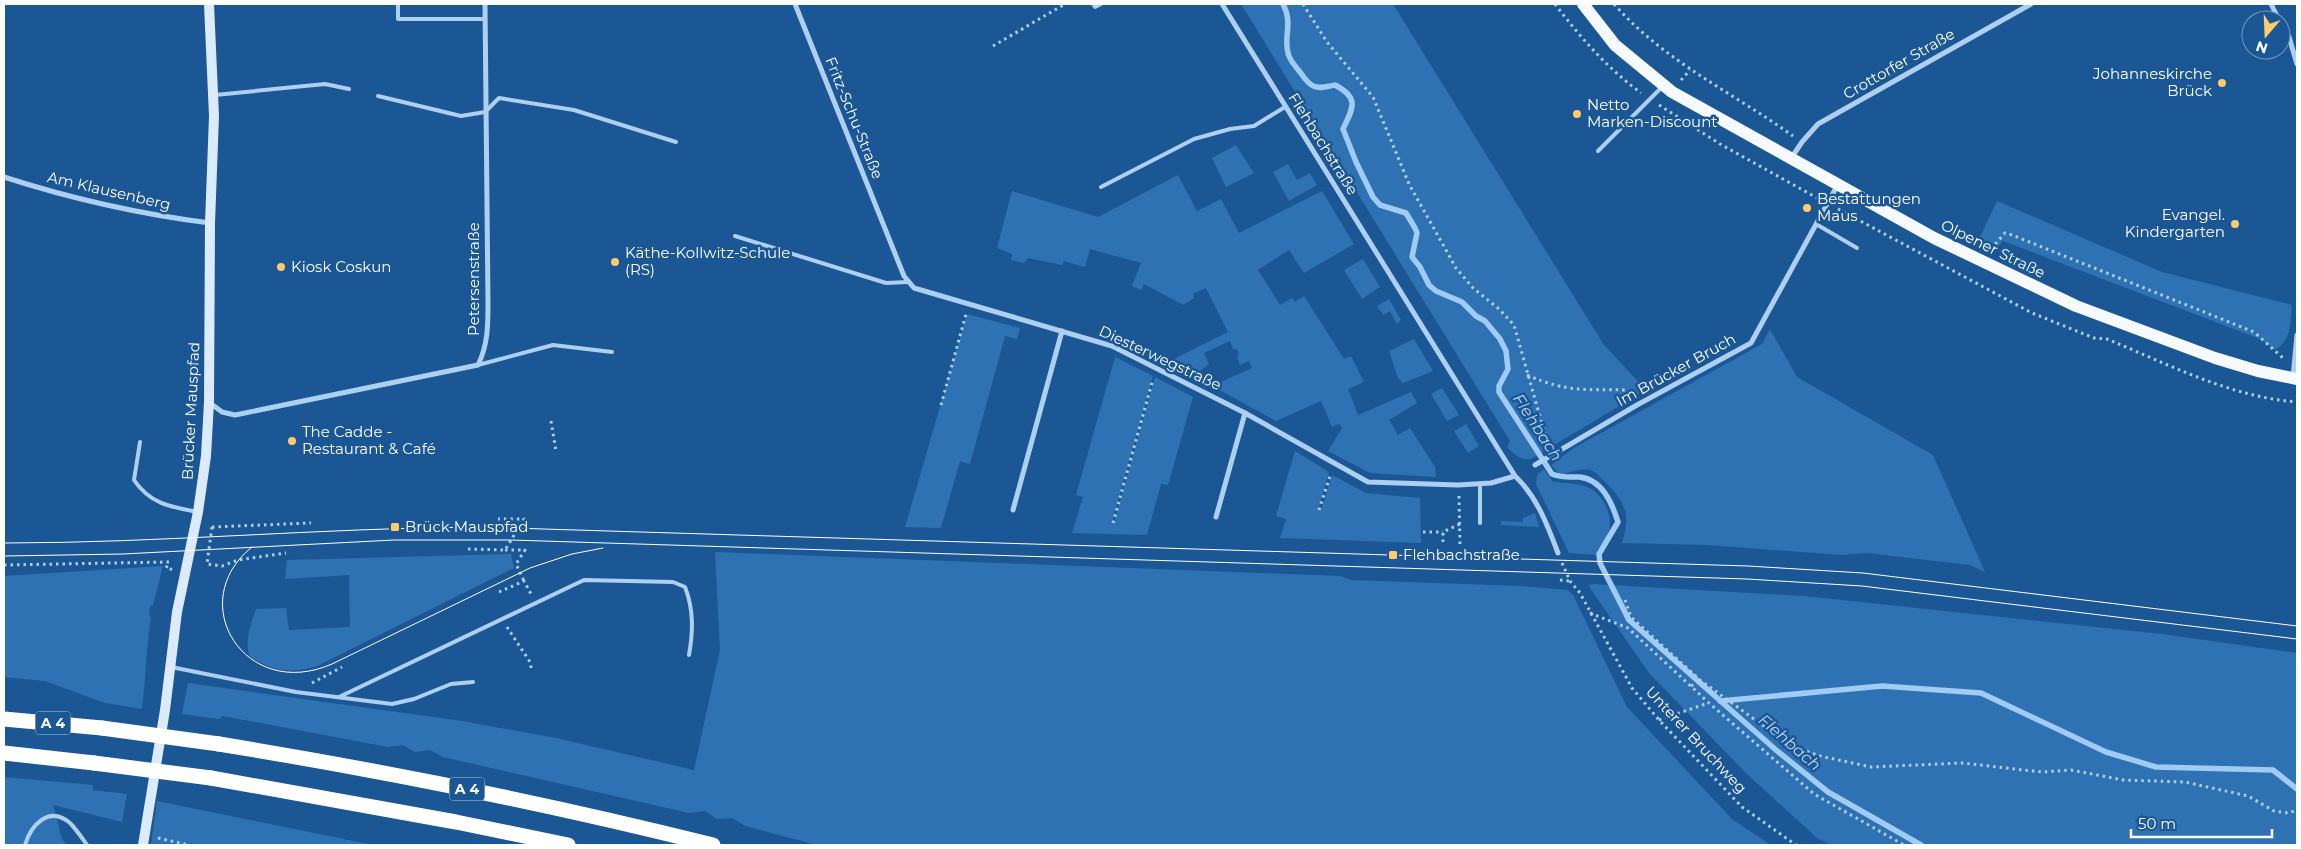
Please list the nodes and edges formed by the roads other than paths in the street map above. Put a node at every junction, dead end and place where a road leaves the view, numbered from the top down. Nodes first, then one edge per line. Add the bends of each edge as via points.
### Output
1 (209, 4) edge
2 (398, 4) edge
3 (485, 4) edge
4 (795, 4) edge
5 (1093, 4) edge
6 (1101, 4) edge
7 (1222, 4) edge
8 (1584, 4) edge
9 (2031, 4) edge
10 (485, 19) junction
11 (2291, 44) edge
12 (2297, 64) edge
13 (1664, 86) junction
14 (349, 89) dead end
15 (214, 95) junction
16 (378, 96) dead end
17 (1285, 107) junction
18 (485, 112) junction
19 (676, 142) dead end
20 (1598, 151) dead end
21 (1791, 160) junction
22 (4, 177) edge
23 (1837, 185) junction
24 (1101, 187) dead end
25 (210, 223) junction
26 (1816, 224) junction
27 (735, 236) dead end
28 (1857, 248) dead end
29 (908, 282) junction
30 (1062, 331) junction
31 (2297, 335) edge
32 (612, 352) dead end
33 (478, 365) junction
34 (2295, 379) edge
35 (209, 402) junction
36 (1245, 413) junction
37 (140, 442) dead end
38 (1536, 465) dead end
39 (1515, 476) junction
40 (1480, 484) junction
41 (1013, 510) dead end
42 (198, 512) junction
43 (1216, 517) dead end
44 (1480, 522) dead end
45 (1558, 553) road end
46 (689, 655) dead end
47 (171, 667) junction
48 (473, 682) dead end
49 (339, 697) junction
50 (4, 719) edge
51 (4, 753) edge
52 (143, 840) edge
53 (25, 845) edge
54 (87, 845) edge
55 (568, 845) edge
56 (712, 845) edge

1 - 15 main road, Brücker Mauspfad
2 - 10 lane via 398,19
3 - 10 street, Petersenstraße
4 - 29 street, Fritz-Schu-Straße
5 - 6 lane via 1095,7
7 - 17 street, Flehbachstraße
8 - 13 main road, Olpener Straße via 1615,45
9 - 21 street, Crottorfer Straße via 1818,124
10 - 18 street, Petersenstraße
11 - 12 street
13 - 20 lane
13 - 21 main road, Olpener Straße
14 - 15 lane via 325,84
15 - 25 main road, Brücker Mauspfad
16 - 18 lane via 462,116
17 - 24 lane via 1254,126 1194,139
17 - 39 street, Flehbachstraße
18 - 19 lane via 499,98 574,110
18 - 33 street, Petersenstraße via 488,327
21 - 23 main road, Olpener Straße
22 - 25 street, Am Klausenberg via 124,210
23 - 26 street, Im Brücker Bruch
23 - 34 main road, Olpener Straße via 1934,238 2076,306 2214,358
25 - 35 main road, Brücker Mauspfad
26 - 28 lane
26 - 38 street, Im Brücker Bruch via 1751,343
27 - 29 lane via 886,283
29 - 30 street, Diesterwegstraße via 923,292
30 - 36 street, Diesterwegstraße via 1112,346
30 - 41 street
31 - 34 street
32 - 33 lane via 553,345
33 - 35 street via 235,415 222,412
35 - 42 main road, Brücker Mauspfad
36 - 40 street, Diesterwegstraße via 1362,480 1375,483
36 - 43 street
37 - 42 lane via 134,480 140,489 164,506
39 - 40 street, Diesterwegstraße
39 - 45 street, Flehbachstraße via 1530,490
40 - 44 lane
42 - 47 main road, Brücker Mauspfad via 177,612
46 - 49 lane via 693,632 685,587 673,582 584,580
47 - 49 lane via 296,692
47 - 52 main road, Brücker Mauspfad
48 - 49 lane via 451,684 392,704
50 - 56 highway, A 4, bridge via 219,744 465,788
51 - 55 highway, A 4, bridge via 211,778
53 - 54 lane via 37,821 47,816 58,816 70,823

